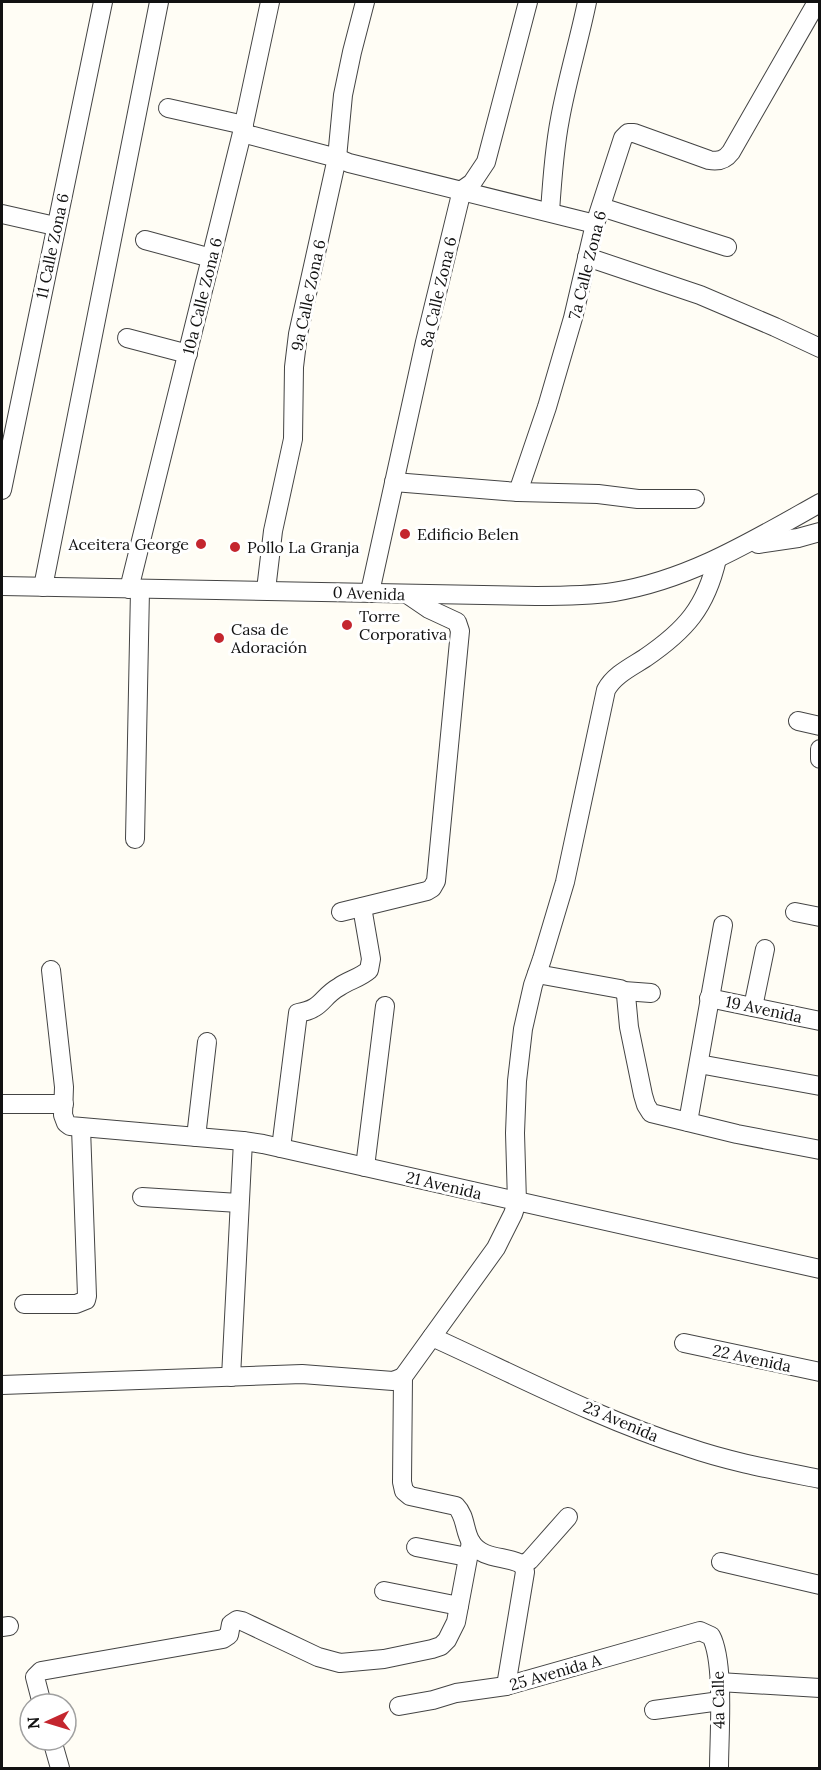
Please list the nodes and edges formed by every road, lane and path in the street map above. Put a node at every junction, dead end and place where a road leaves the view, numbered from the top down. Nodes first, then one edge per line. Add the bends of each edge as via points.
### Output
1 (103, 2) edge
2 (159, 2) edge
3 (270, 2) edge
4 (365, 2) edge
5 (528, 2) edge
6 (587, 2) edge
7 (817, 2) edge
8 (168, 108) dead end
9 (243, 129) junction
10 (337, 158) junction
11 (462, 190) junction
12 (550, 212) junction
13 (2, 213) edge
14 (598, 215) junction
15 (55, 226) junction
16 (145, 240) dead end
17 (727, 247) dead end
18 (587, 257) junction
19 (211, 258) junction
20 (127, 338) dead end
21 (819, 348) edge
22 (188, 354) junction
23 (394, 482) junction
24 (2, 490) edge
25 (518, 492) junction
26 (695, 499) dead end
27 (819, 503) edge
28 (819, 532) edge
29 (724, 556) junction
30 (2, 586) edge
31 (43, 587) junction
32 (135, 590) junction
33 (266, 590) junction
34 (370, 592) junction
35 (407, 594) junction
36 (798, 721) dead end
37 (819, 726) edge
38 (819, 749) edge
39 (819, 759) edge
40 (135, 839) dead end
41 (362, 907) junction
42 (341, 912) dead end
43 (795, 912) dead end
44 (819, 917) edge
45 (723, 925) dead end
46 (765, 949) dead end
47 (51, 970) dead end
48 (537, 974) junction
49 (624, 991) junction
50 (651, 993) dead end
51 (709, 998) junction
52 (385, 1006) dead end
53 (753, 1007) junction
54 (819, 1021) edge
55 (207, 1042) dead end
56 (699, 1064) junction
57 (819, 1086) edge
58 (2, 1104) edge
59 (64, 1104) junction
60 (688, 1122) junction
61 (74, 1126) junction
62 (196, 1137) junction
63 (243, 1141) junction
64 (281, 1148) junction
65 (819, 1150) edge
66 (365, 1167) junction
67 (142, 1197) dead end
68 (517, 1202) junction
69 (239, 1203) junction
70 (819, 1269) edge
71 (24, 1304) dead end
72 (432, 1337) junction
73 (684, 1343) dead end
74 (819, 1372) edge
75 (231, 1377) junction
76 (403, 1377) junction
77 (2, 1384) edge
78 (819, 1479) edge
79 (568, 1517) dead end
80 (416, 1547) dead end
81 (469, 1549) junction
82 (721, 1562) dead end
83 (523, 1565) junction
84 (819, 1586) edge
85 (384, 1591) dead end
86 (459, 1606) junction
87 (709, 1634) joint
88 (719, 1682) junction
89 (506, 1686) junction
90 (819, 1689) edge
91 (39, 1692) edge
92 (720, 1701) junction
93 (399, 1706) dead end
94 (654, 1710) dead end
95 (55, 1752) edge
96 (60, 1768) edge
97 (718, 1768) edge

1 - 15 street, 11 Calle Zona 6
2 - 31 street
3 - 9 street, 10a Calle Zona 6
4 - 10 street, 9a Calle Zona 6 via 343,95
5 - 11 street, 8a Calle Zona 6 via 486,162 472,183
6 - 12 street via 558,128
7 - 14 street, 7a Calle Zona 6 via 728,156 721,161 710,160 628,133
8 - 9 street
9 - 10 street
9 - 19 street, 10a Calle Zona 6
10 - 11 street
10 - 33 street, 9a Calle Zona 6 via 297,334 293,439 273,531
11 - 12 street
11 - 23 street, 8a Calle Zona 6
12 - 14 street
13 - 15 street
14 - 17 street
14 - 18 street, 7a Calle Zona 6
15 - 24 street, 11 Calle Zona 6
16 - 19 street
18 - 21 street via 700,295
18 - 25 street, 7a Calle Zona 6 via 548,407
19 - 22 street, 10a Calle Zona 6
20 - 22 street
22 - 32 street, 10a Calle Zona 6
23 - 25 street
23 - 34 street, 8a Calle Zona 6
25 - 26 street
27 - 29 street, 0 Avenida
28 - 29 street, 0 Avenida via 754,545
29 - 35 street, 0 Avenida via 665,579 612,592 577,596
29 - 48 street via 697,612 660,648 620,674 606,690 565,882
30 - 31 street, 0 Avenida
31 - 32 street, 0 Avenida
32 - 33 street, 0 Avenida
32 - 40 street, 10a Calle Zona 6
33 - 34 street, 0 Avenida
34 - 35 street, 0 Avenida
35 - 41 street via 452,619 460,631 436,881 427,891
36 - 37 street
38 - 39 street
41 - 42 street
41 - 64 street via 371,958 369,970 333,990 317,1007 298,1013
43 - 44 street
45 - 51 street
46 - 53 street
47 - 59 street
48 - 49 street
48 - 68 street via 523,1029 517,1082
49 - 50 street
49 - 60 street via 630,1035 649,1110 656,1116
51 - 53 street, 19 Avenida
51 - 56 street
52 - 66 street
53 - 54 street, 19 Avenida
55 - 62 street
56 - 57 street
56 - 60 street
58 - 59 street
59 - 61 street via 63,1115
60 - 65 street
61 - 62 street, 21 Avenida
61 - 71 street via 86,1300 76,1304
62 - 63 street, 21 Avenida
63 - 64 street, 21 Avenida
63 - 69 street
64 - 66 street, 21 Avenida
66 - 68 street, 21 Avenida
67 - 69 street
68 - 70 street, 21 Avenida
68 - 72 street via 496,1248
69 - 75 street
72 - 76 street
72 - 78 street, 23 Avenida via 640,1431 713,1456
73 - 74 street, 22 Avenida
75 - 76 street via 302,1374 393,1381
75 - 77 street
76 - 81 street via 404,1491 410,1496 456,1506 461,1512
79 - 83 street
80 - 81 street
81 - 83 street
81 - 86 street
82 - 84 street
83 - 89 street
85 - 86 street
86 - 91 street via 453,1632 441,1646 409,1655 340,1662 318,1657 234,1620 229,1635 223,1639 41,1671 35,1677
87 - 88 street, 4a Calle via 716,1649
87 - 89 street, 25 Avenida A via 696,1631
88 - 90 street
88 - 92 street, 4a Calle
89 - 93 street, 25 Avenida A
92 - 94 street
92 - 97 street, 4a Calle
95 - 96 street

